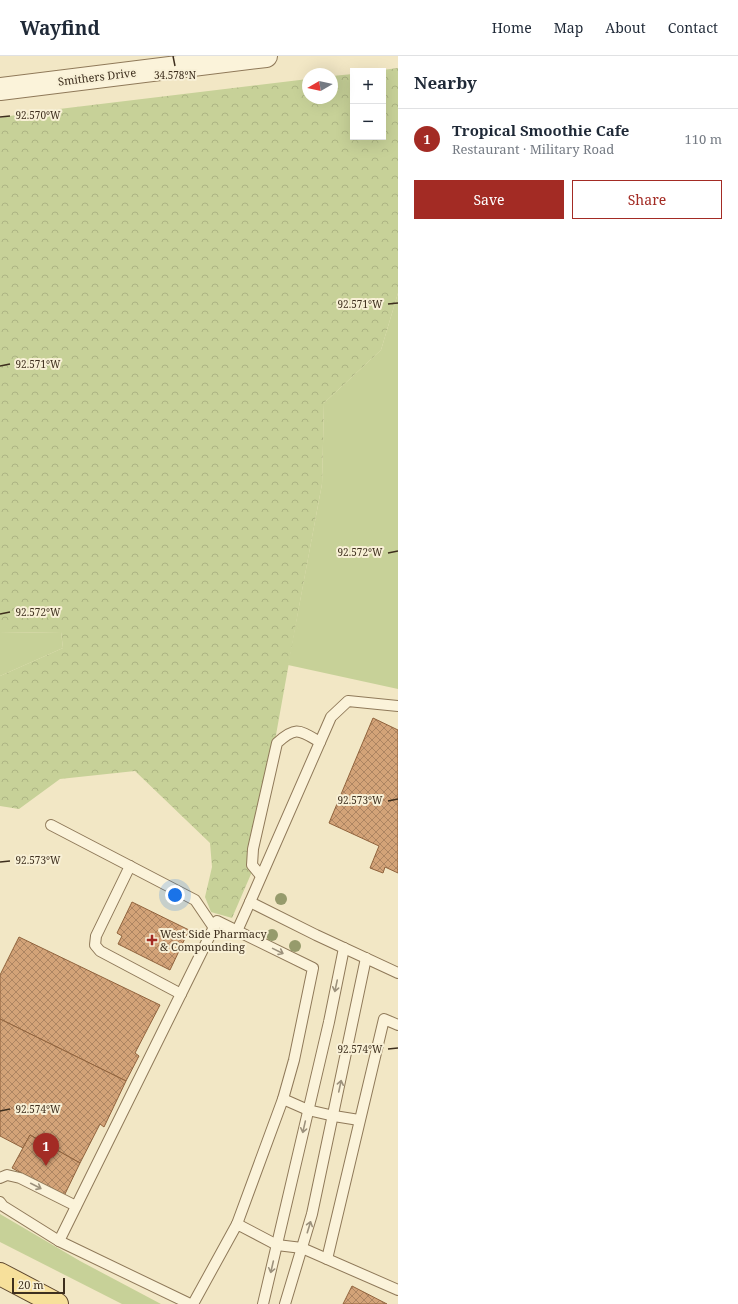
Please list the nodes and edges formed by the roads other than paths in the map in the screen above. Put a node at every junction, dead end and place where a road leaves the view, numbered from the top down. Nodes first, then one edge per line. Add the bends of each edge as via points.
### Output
1 (266, 56) edge
2 (0, 89) edge
3 (398, 706) edge
4 (320, 742) junction
5 (51, 825) dead end
6 (130, 866) junction
7 (262, 876) junction
8 (250, 902) junction
9 (216, 925) junction
10 (237, 931) junction
11 (344, 948) junction
12 (366, 958) junction
13 (398, 973) edge
14 (181, 994) junction
15 (398, 1025) edge
16 (283, 1099) junction
17 (308, 1110) junction
18 (334, 1116) junction
19 (359, 1120) junction
20 (0, 1178) edge
21 (0, 1202) edge
22 (76, 1206) junction
23 (237, 1224) junction
24 (59, 1241) junction
25 (277, 1245) junction
26 (302, 1248) junction
27 (327, 1259) junction
28 (0, 1274) edge
29 (398, 1290) edge
30 (57, 1304) edge
31 (192, 1304) edge
32 (263, 1304) edge
33 (285, 1304) edge

1 - 2 street, Smithers Drive
3 - 4 lane via 348,700 331,717
4 - 7 lane
4 - 7 lane via 303,732 289,733 278,743 253,849 252,865
5 - 6 lane
6 - 9 lane via 195,900
6 - 14 lane via 96,936 95,945 100,951
7 - 8 lane
8 - 10 lane
8 - 11 lane
9 - 10 lane
9 - 14 lane
10 -> 16 lane via 313,968 294,1060
11 - 12 lane
11 -> 17 lane
12 - 13 lane
18 -> 12 lane
14 - 22 lane
15 - 19 lane via 384,1019
16 - 17 lane
16 - 23 lane
17 - 18 lane
17 -> 25 lane
18 - 19 lane
26 -> 18 lane
19 - 27 lane
20 -> 22 lane via 7,1175 20,1178
21 - 24 lane
22 - 24 lane
23 - 25 lane
23 - 31 lane
24 - 31 lane
25 - 26 lane
25 -> 32 lane
26 - 27 lane
26 - 33 lane
27 - 29 lane
28 - 30 main road

